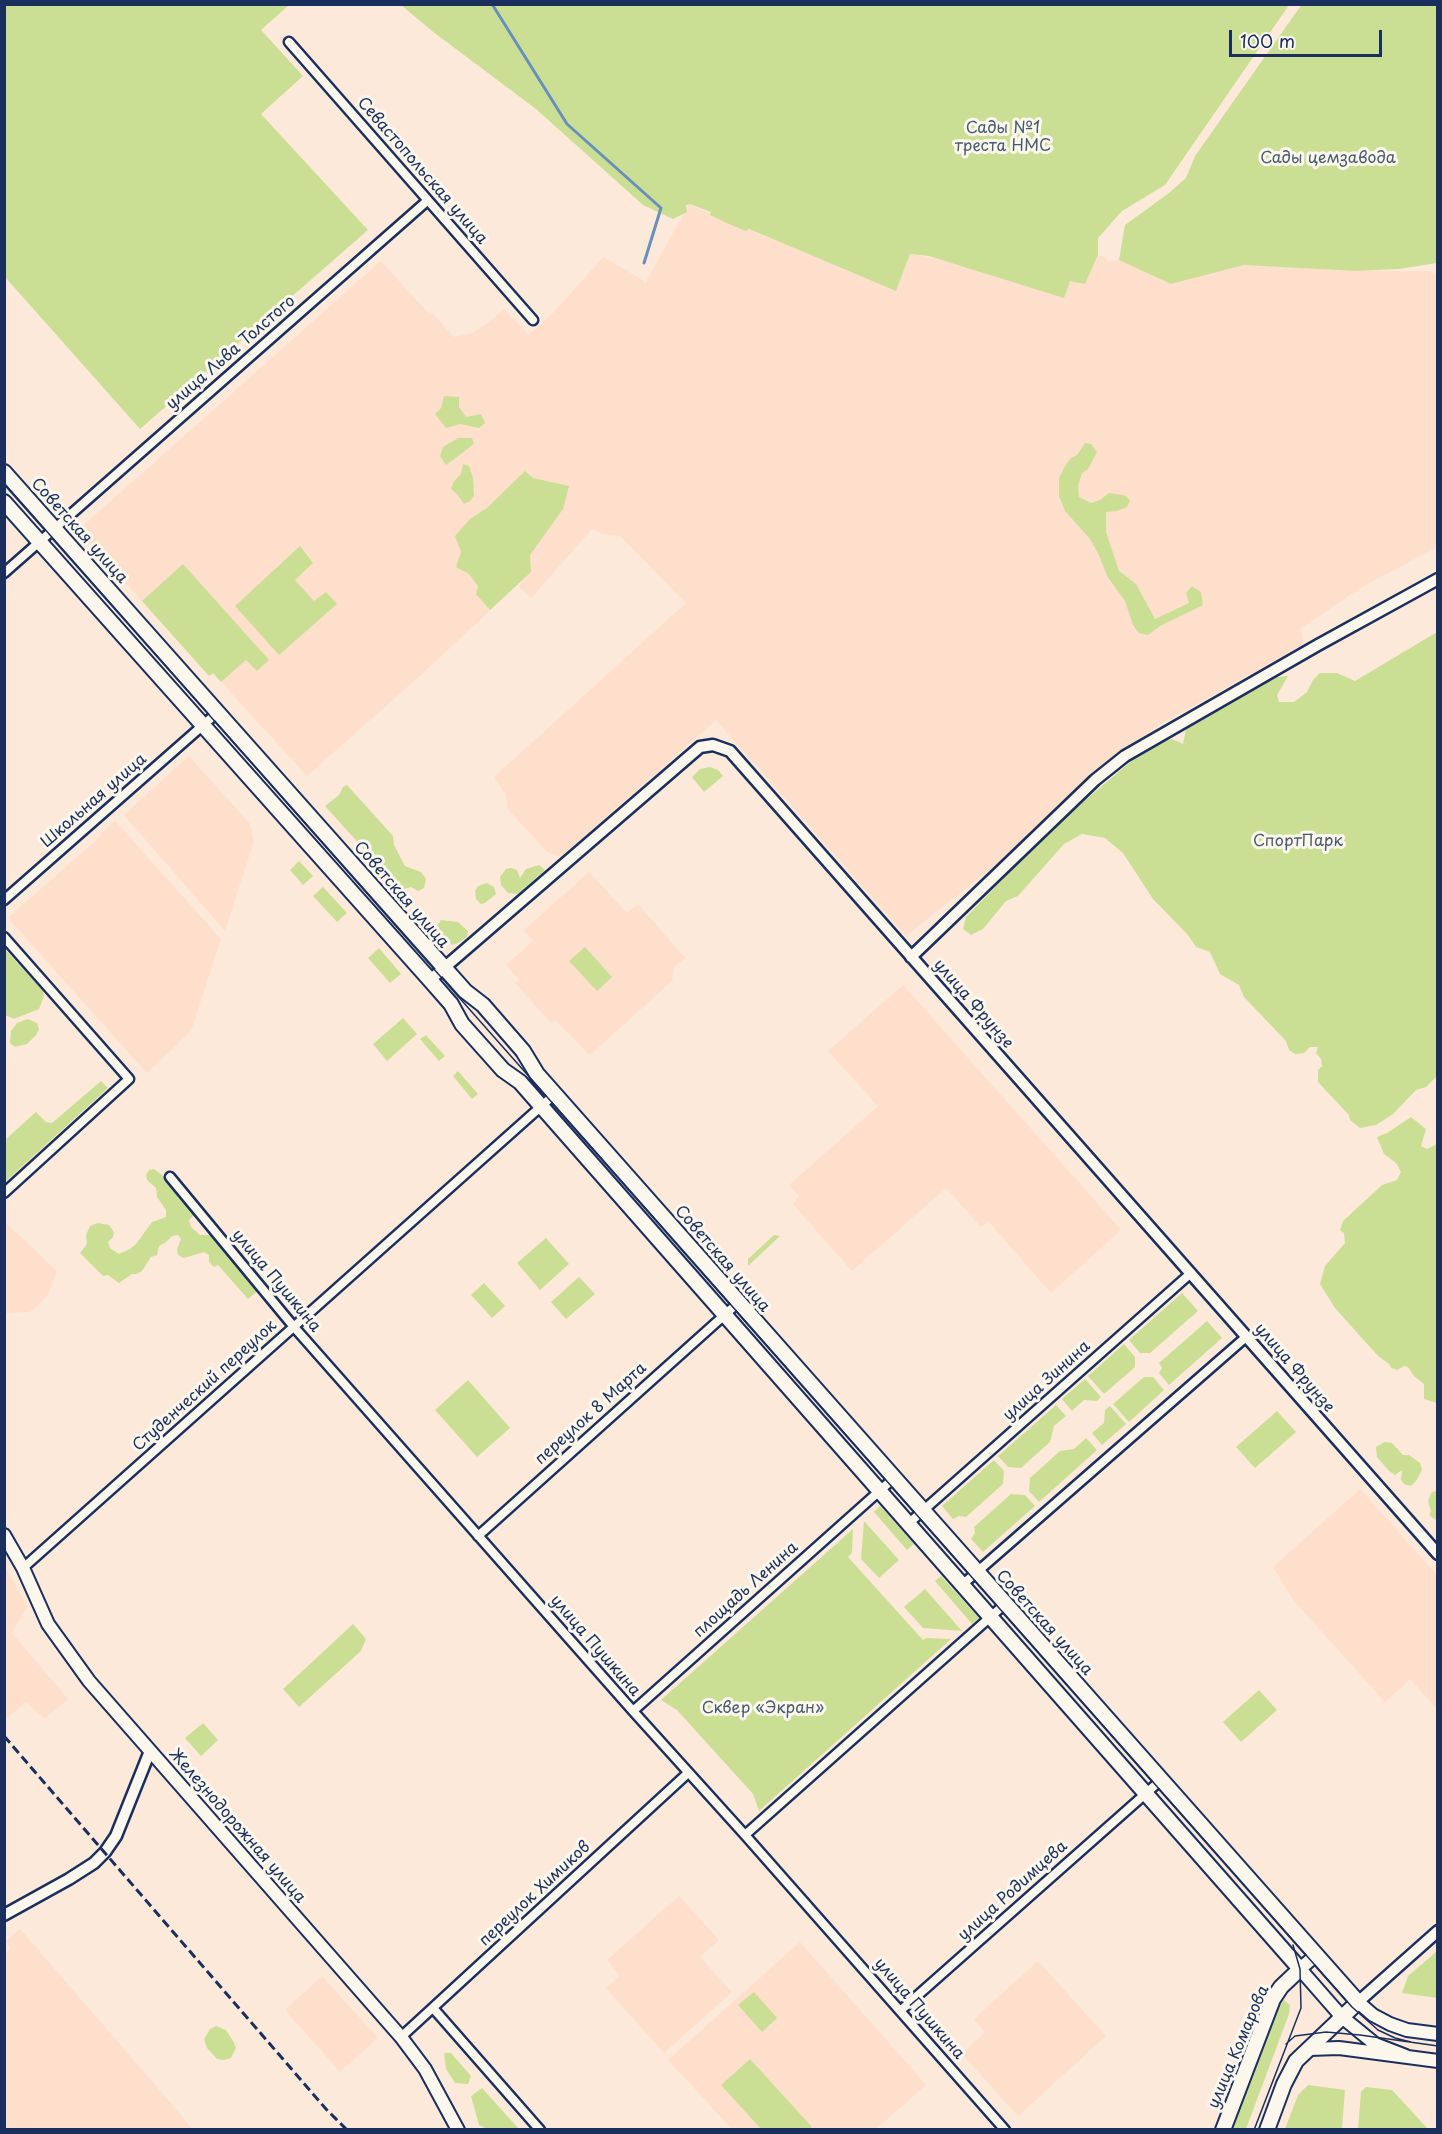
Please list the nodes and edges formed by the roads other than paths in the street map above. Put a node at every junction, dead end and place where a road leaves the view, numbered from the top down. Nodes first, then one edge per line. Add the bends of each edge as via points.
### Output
1 (289, 42) dead end
2 (427, 201) junction
3 (533, 320) dead end
4 (4, 472) edge
5 (4, 502) edge
6 (55, 528) junction
7 (40, 541) junction
8 (4, 573) edge
9 (1437, 579) edge
10 (218, 712) junction
11 (203, 725) junction
12 (4, 900) edge
13 (4, 937) edge
14 (911, 957) junction
15 (444, 968) junction
16 (430, 980) junction
17 (555, 1094) junction
18 (541, 1106) junction
19 (170, 1177) dead end
20 (4, 1192) edge
21 (1191, 1273) junction
22 (739, 1302) junction
23 (725, 1315) junction
24 (294, 1327) junction
25 (1246, 1337) junction
26 (894, 1478) junction
27 (880, 1491) junction
28 (923, 1510) junction
29 (908, 1524) junction
30 (4, 1535) edge
31 (478, 1536) junction
32 (1437, 1554) edge
33 (23, 1568) junction
34 (977, 1571) junction
35 (962, 1585) junction
36 (1005, 1604) junction
37 (990, 1617) junction
38 (633, 1712) junction
39 (150, 1751) junction
40 (688, 1773) junction
41 (1161, 1780) junction
42 (1146, 1794) junction
43 (745, 1835) junction
44 (4, 1916) edge
45 (1437, 1931) edge
46 (1316, 1955) junction
47 (1300, 1969) junction
48 (1358, 2002) junction
49 (433, 2008) junction
50 (900, 2011) junction
51 (1342, 2017) junction
52 (1437, 2034) edge
53 (401, 2037) junction
54 (1309, 2049) junction
55 (1406, 2056) junction
56 (1437, 2061) edge
57 (458, 2130) edge
58 (540, 2130) edge
59 (1005, 2130) edge
60 (1222, 2130) edge
61 (1267, 2130) edge

1 - 2 street, Севастопольская улица
2 - 3 street, Севастопольская улица
2 - 6 street, улица Льва Толстого
4 - 6 main road, Советская улица
5 - 7 main road, Советская улица
6 - 7 street, улица Льва Толстого
6 - 10 main road, Советская улица
7 - 8 street
7 - 11 main road, Советская улица
9 - 14 street via 1125,756 1095,780
10 - 11 street, Школьная улица
10 - 15 main road, Советская улица
11 - 12 street, Школьная улица
11 - 16 main road, Советская улица
13 - 20 street via 129,1079
14 - 15 street, улица Фрунзе via 730,751 713,745 700,747
14 - 21 street, улица Фрунзе
15 - 16 street, улица Фрунзе
15 - 17 main road, Советская улица via 524,1051
16 - 18 main road, Советская улица via 462,1024
17 - 18 street, Студенческий переулок
17 - 22 main road, Советская улица
18 - 23 main road, Советская улица
18 - 24 street, Студенческий переулок
19 - 24 street, улица Пушкина
21 - 25 street, улица Фрунзе
21 - 28 street, улица Зинина
22 - 23 street, переулок 8 Марта
22 - 26 main road, Советская улица
23 - 27 main road, Советская улица
23 - 31 street, переулок 8 Марта
24 - 31 street, улица Пушкина
24 - 33 street, Студенческий переулок
25 - 32 street, улица Фрунзе
25 - 34 street
26 - 27 street, площадь Ленина
26 - 28 main road, Советская улица
27 - 29 main road, Советская улица
27 - 38 street, площадь Ленина
28 - 29 street, улица Зинина
28 - 34 main road, Советская улица
29 - 35 main road, Советская улица
30 - 33 main road, Железнодорожная улица
31 - 38 street, улица Пушкина
33 - 39 main road, Железнодорожная улица via 48,1624 89,1681
34 - 35 street
34 - 36 main road, Советская улица
35 - 37 main road, Советская улица
36 - 37 street
36 - 41 main road, Советская улица
37 - 42 main road, Советская улица
37 - 43 street
38 - 40 street, улица Пушкина
39 - 44 street via 116,1836 105,1852 69,1880
39 - 53 main road, Железнодорожная улица
40 - 43 street, улица Пушкина
40 - 49 street, переулок Химиков
41 - 42 street, улица Родимцева
41 - 46 main road, Советская улица
42 - 47 main road, Советская улица
42 - 50 street, улица Родимцева
43 - 50 street, улица Пушкина
45 - 48 street
46 - 47 main road, улица Комарова
46 - 48 main road, Советская улица
47 - 51 main road, Советская улица
47 - 60 main road, улица Комарова via 1273,1999
48 - 51 main road
48 - 52 main road, Советская улица via 1390,2024
49 - 53 street, переулок Химиков
49 - 58 street
50 - 59 street, улица Пушкина
51 - 54 main road
51 - 55 main road, Советская улица via 1375,2044
53 - 57 main road, Железнодорожная улица via 425,2069
54 - 55 main road, Советская улица
54 - 61 main road via 1296,2061 1284,2084
55 - 56 main road, Советская улица

